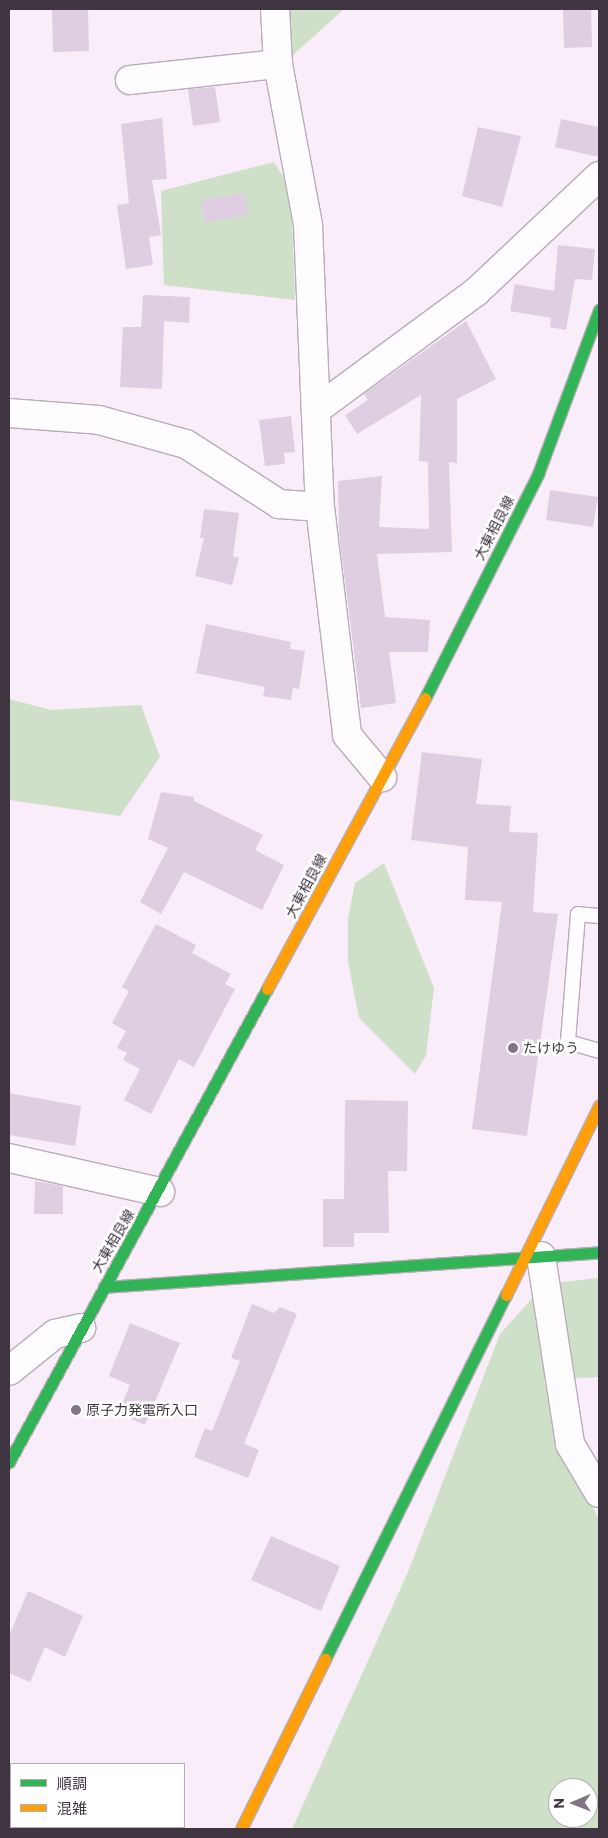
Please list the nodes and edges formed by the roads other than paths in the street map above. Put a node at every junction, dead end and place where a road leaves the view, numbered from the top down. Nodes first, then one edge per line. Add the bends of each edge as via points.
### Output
1 (275, 9) edge
2 (278, 64) junction
3 (130, 80) dead end
4 (599, 176) edge
5 (599, 310) edge
6 (316, 410) junction
7 (9, 413) edge
8 (320, 507) junction
9 (382, 777) junction
10 (599, 916) edge
11 (599, 1051) edge
12 (599, 1106) edge
13 (9, 1158) edge
14 (160, 1192) junction
15 (599, 1252) edge
16 (534, 1257) junction
17 (104, 1287) junction
18 (81, 1328) junction
19 (9, 1371) edge
20 (9, 1462) edge
21 (599, 1493) edge
22 (241, 1829) edge

1 - 2 street
2 - 3 street
2 - 6 street via 308,225
4 - 6 street via 476,292
5 - 9 main road, 大東相良線 via 538,474
6 - 8 street
7 - 8 street via 100,420 186,444 279,504
8 - 9 street via 347,735
9 - 14 main road, 大東相良線
10 - 11 lane via 578,914 568,1042
12 - 16 main road
13 - 14 street
14 - 17 main road, 大東相良線
15 - 16 main road
16 - 17 main road
16 - 21 street via 570,1444
16 - 22 main road
17 - 18 main road, 大東相良線
18 - 19 street via 55,1334
18 - 20 main road, 大東相良線

